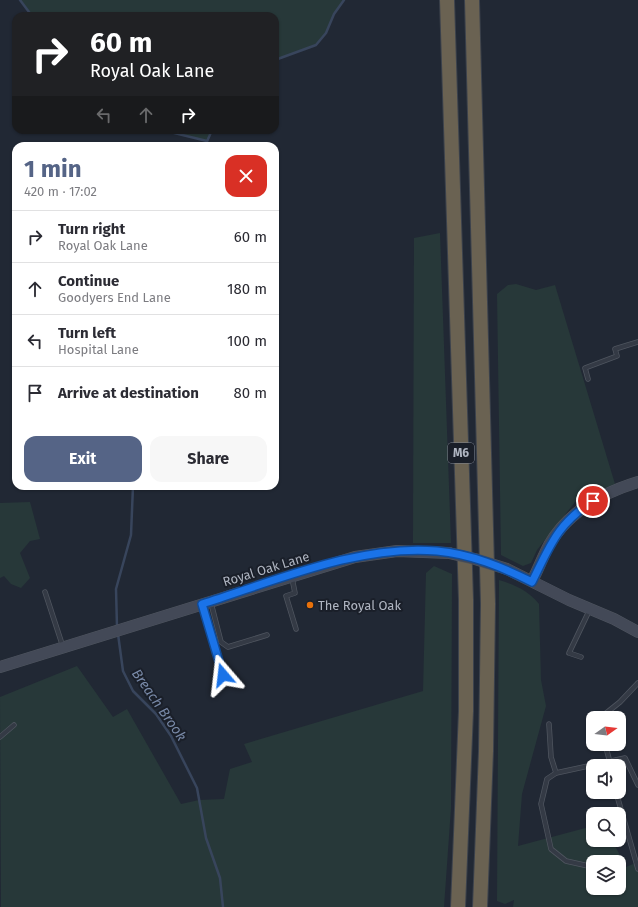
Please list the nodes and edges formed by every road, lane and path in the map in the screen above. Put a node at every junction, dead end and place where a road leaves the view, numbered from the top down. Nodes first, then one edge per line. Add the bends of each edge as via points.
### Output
1 (447, 0) edge
2 (472, 0) edge
3 (638, 342) edge
4 (588, 379) dead end
5 (638, 482) edge
6 (292, 576) junction
7 (532, 582) junction
8 (46, 592) dead end
9 (206, 602) junction
10 (590, 609) junction
11 (296, 629) dead end
12 (638, 632) edge
13 (267, 635) dead end
14 (63, 647) junction
15 (581, 657) dead end
16 (0, 667) edge
17 (223, 675) dead end
18 (638, 683) edge
19 (609, 711) edge
20 (549, 724) dead end
21 (14, 725) dead end
22 (0, 737) edge
23 (626, 760) edge
24 (586, 766) edge
25 (556, 773) junction
26 (638, 785) edge
27 (618, 799) edge
28 (586, 865) edge
29 (638, 869) edge
30 (458, 907) edge
31 (480, 907) edge

1 - 30 highway, M6 via 466,600 466,711
2 - 31 highway, M6 via 488,604
3 - 4 lane via 615,349 617,356 585,368
5 - 7 street via 609,492 571,518 548,546
6 - 7 street, Royal Oak Lane, bridge via 370,554 418,550 475,559 507,569
6 - 9 street, Royal Oak Lane
6 - 11 lane via 295,593 286,596
7 - 10 street, Royal Oak Lane
8 - 14 lane
9 - 13 lane via 221,642 228,647
9 - 14 street, Royal Oak Lane
9 - 17 lane
10 - 12 street, Royal Oak Lane
10 - 15 lane via 569,653
14 - 16 street
18 - 19 lane
20 - 25 lane via 551,757
21 - 22 lane
23 - 26 lane
24 - 25 lane
25 - 28 lane via 547,779 541,804 551,850 566,861
27 - 29 lane

